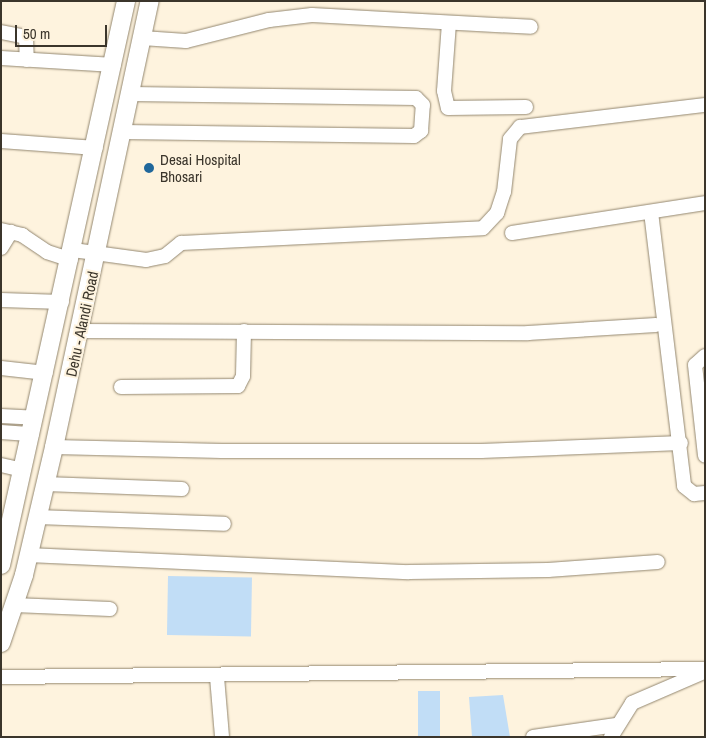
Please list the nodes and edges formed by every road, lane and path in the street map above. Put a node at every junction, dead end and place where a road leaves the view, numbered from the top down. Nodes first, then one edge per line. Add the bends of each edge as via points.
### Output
1 (126, 1) edge
2 (150, 1) edge
3 (449, 23) junction
4 (531, 27) dead end
5 (1, 32) edge
6 (142, 38) junction
7 (1, 58) edge
8 (27, 60) junction
9 (114, 65) junction
10 (130, 94) junction
11 (705, 106) edge
12 (526, 107) dead end
13 (123, 132) junction
14 (1, 141) edge
15 (96, 148) junction
16 (705, 203) edge
17 (651, 212) junction
18 (6, 231) edge
19 (512, 233) dead end
20 (1, 248) edge
21 (72, 255) junction
22 (97, 255) junction
23 (1, 300) edge
24 (62, 302) junction
25 (656, 325) dead end
26 (81, 331) junction
27 (244, 331) junction
28 (705, 356) edge
29 (1, 368) edge
30 (46, 373) junction
31 (121, 387) dead end
32 (1, 416) edge
33 (34, 426) junction
34 (1, 432) edge
35 (680, 443) junction
36 (54, 446) junction
37 (705, 455) edge
38 (1, 465) edge
39 (23, 470) junction
40 (45, 484) junction
41 (182, 489) dead end
42 (705, 493) edge
43 (37, 516) junction
44 (224, 524) dead end
45 (28, 555) junction
46 (658, 562) dead end
47 (1, 565) edge
48 (14, 605) junction
49 (110, 609) dead end
50 (1, 643) edge
51 (705, 670) edge
52 (1, 677) edge
53 (218, 677) junction
54 (614, 731) edge
55 (222, 737) edge
56 (533, 737) edge

1 - 9 main road, Dehu - Alandi Road
2 - 6 main road, Dehu - Alandi Road
3 - 4 street
3 - 6 street via 290,16 186,41
3 - 12 street via 444,91 448,108
5 - 8 street via 26,37
6 - 10 main road, Dehu - Alandi Road
7 - 8 street
8 - 9 street
9 - 15 main road, Dehu - Alandi Road
10 - 13 main road, Dehu - Alandi Road
10 - 13 street via 416,98 423,105 422,131 414,136
11 - 22 street via 520,127 510,139 504,192 497,213 483,228 188,243 174,247 165,256 146,260
13 - 22 main road, Dehu - Alandi Road
14 - 15 street
15 - 21 main road, Dehu - Alandi Road
16 - 17 street
17 - 19 street
17 - 35 street
18 - 20 street
18 - 21 street
21 - 22 street
21 - 24 main road, Dehu - Alandi Road
22 - 26 main road, Dehu - Alandi Road
23 - 24 street
24 - 30 main road, Dehu - Alandi Road
25 - 27 street via 528,333
26 - 27 street
26 - 36 main road, Dehu - Alandi Road
27 - 31 street via 243,376 238,386
28 - 37 street via 696,365
29 - 30 street
30 - 33 main road, Dehu - Alandi Road
32 - 33 street
33 - 34 street
33 - 39 main road, Dehu - Alandi Road
35 - 36 street via 471,451 222,451
35 - 42 street via 684,486 694,494
36 - 40 main road, Dehu - Alandi Road
38 - 39 street
39 - 47 main road, Dehu - Alandi Road
40 - 41 street
40 - 43 main road, Dehu - Alandi Road
43 - 44 street
43 - 45 main road, Dehu - Alandi Road
45 - 46 street via 418,572 531,571
45 - 48 main road, Dehu - Alandi Road
48 - 49 street
48 - 50 main road, Dehu - Alandi Road
51 - 53 street via 413,670
51 - 54 street via 632,703
52 - 53 street
53 - 55 street
54 - 56 street

